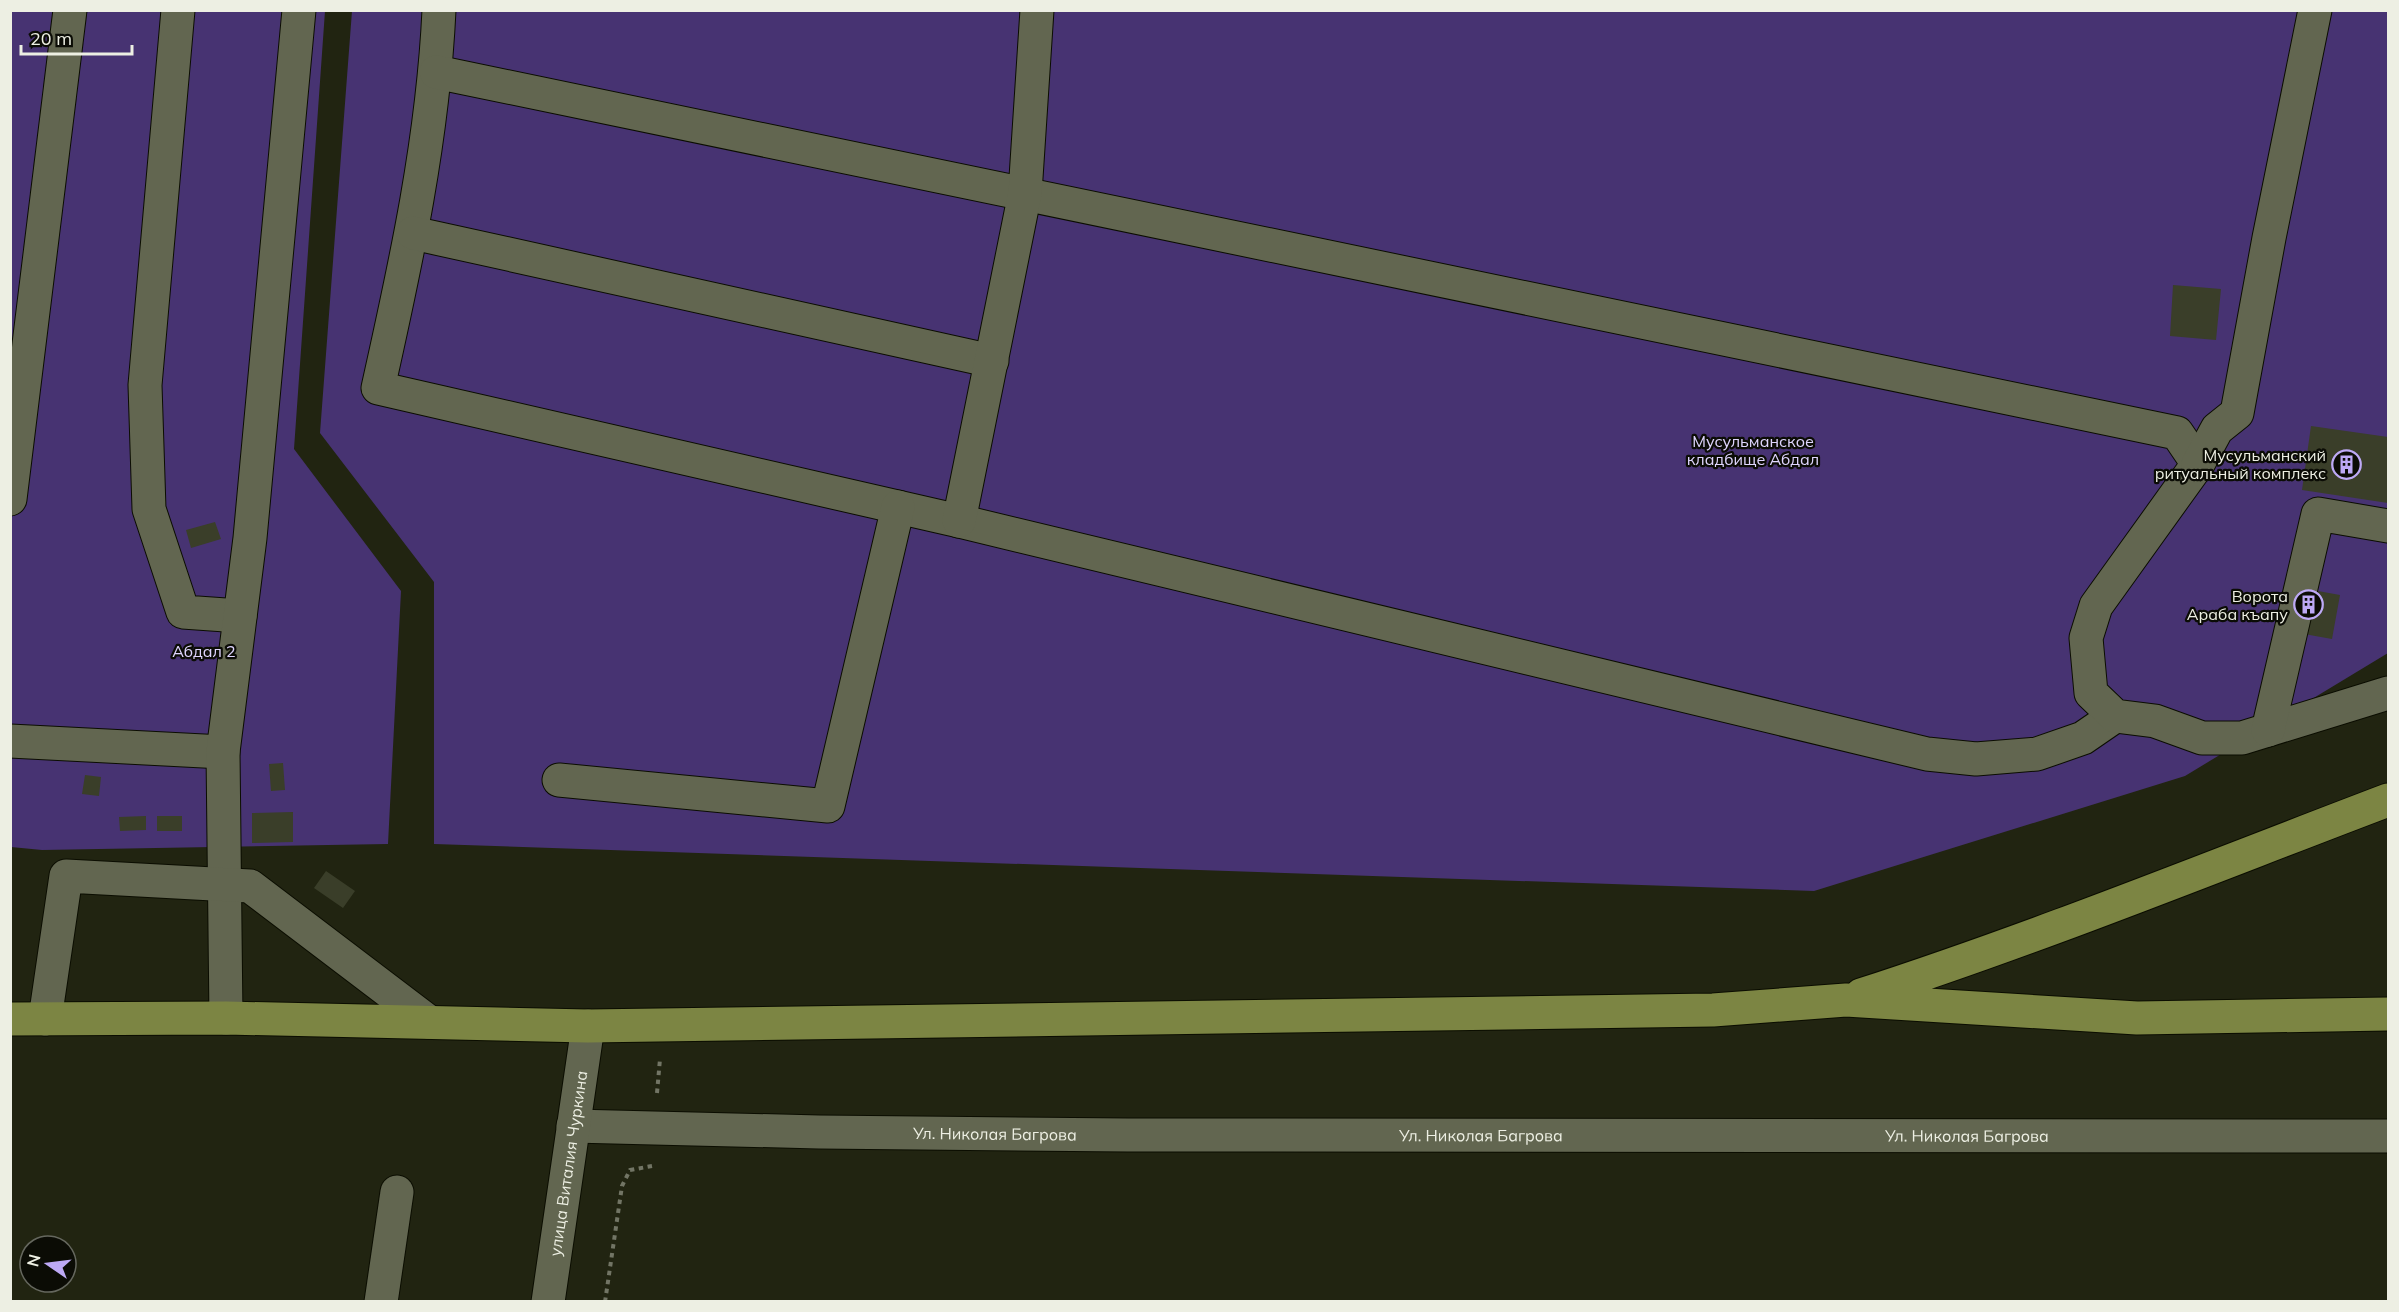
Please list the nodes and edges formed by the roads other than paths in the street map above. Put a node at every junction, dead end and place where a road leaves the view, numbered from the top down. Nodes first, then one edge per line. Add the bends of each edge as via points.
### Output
1 (70, 10) edge
2 (178, 10) edge
3 (299, 10) edge
4 (439, 10) edge
5 (2315, 10) edge
6 (1031, 12) edge
7 (436, 72) junction
8 (1025, 193) junction
9 (413, 233) junction
10 (992, 361) junction
11 (2198, 464) junction
12 (10, 499) edge
13 (898, 507) junction
14 (959, 521) junction
15 (2388, 526) edge
16 (240, 616) junction
17 (2388, 693) edge
18 (2115, 716) junction
19 (2268, 730) junction
20 (10, 741) edge
21 (223, 752) junction
22 (560, 780) dead end
23 (2388, 800) edge
24 (226, 885) junction
25 (1845, 1000) junction
26 (2388, 1014) edge
27 (226, 1018) junction
28 (10, 1019) edge
29 (45, 1019) junction
30 (429, 1022) junction
31 (588, 1026) junction
32 (573, 1126) junction
33 (2388, 1136) edge
34 (397, 1192) dead end
35 (381, 1302) edge
36 (548, 1302) edge

1 - 12 street
2 - 16 street via 145,385 149,509 183,612
3 - 16 street
4 - 7 street
5 - 11 street via 2237,413 2217,429
6 - 8 street
7 - 8 street
7 - 9 street
8 - 10 street
8 - 11 street via 2177,433
9 - 10 street
9 - 13 street via 378,388
10 - 14 street
11 - 18 street via 2096,606 2086,638 2091,693
13 - 14 street
13 - 22 street via 828,806
14 - 18 street via 1927,754 1976,759 2037,754 2083,738
15 - 19 street via 2318,514
16 - 21 street
17 - 19 street
18 - 19 street via 2156,721 2202,738 2242,738
20 - 21 street
21 - 24 street
23 - 25 main road via 1965,960
24 - 27 street
24 - 29 street via 66,876
24 - 30 street via 250,886
25 - 26 main road via 2138,1018
25 - 31 main road via 1713,1010
27 - 29 main road
27 - 30 main road
28 - 29 main road
30 - 31 main road
31 - 32 street, улица Виталия Чуркина
32 - 33 street, Ул. Николая Багрова via 1116,1135
32 - 36 street, улица Виталия Чуркина
34 - 35 street

